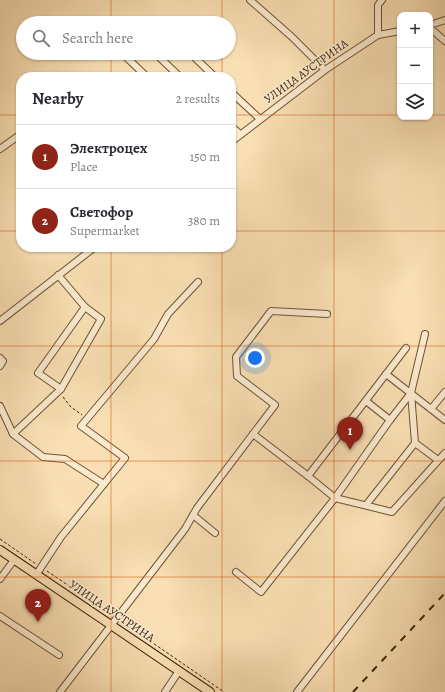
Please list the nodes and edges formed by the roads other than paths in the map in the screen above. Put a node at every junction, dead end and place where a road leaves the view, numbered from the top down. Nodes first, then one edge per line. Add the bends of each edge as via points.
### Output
1 (250, 0) edge
2 (382, 0) edge
3 (445, 20) edge
4 (433, 24) edge
5 (397, 31) edge
6 (433, 31) edge
7 (378, 34) junction
8 (445, 41) edge
9 (129, 60) edge
10 (162, 60) edge
11 (197, 60) edge
12 (325, 70) junction
13 (142, 72) edge
14 (175, 72) edge
15 (210, 72) edge
16 (236, 97) edge
17 (260, 119) junction
18 (236, 130) edge
19 (240, 134) junction
20 (16, 138) edge
21 (236, 138) edge
22 (0, 149) edge
23 (88, 252) edge
24 (58, 275) junction
25 (198, 282) dead end
26 (85, 307) junction
27 (327, 314) dead end
28 (0, 320) edge
29 (425, 334) dead end
30 (406, 348) dead end
31 (0, 358) edge
32 (0, 366) edge
33 (386, 374) junction
34 (60, 390) junction
35 (445, 392) edge
36 (410, 393) junction
37 (366, 401) junction
38 (0, 406) edge
39 (431, 410) junction
40 (390, 420) junction
41 (445, 420) edge
42 (13, 434) junction
43 (253, 434) junction
44 (415, 443) junction
45 (445, 453) edge
46 (438, 460) junction
47 (308, 476) junction
48 (104, 484) junction
49 (335, 498) junction
50 (445, 501) edge
51 (366, 506) junction
52 (445, 511) edge
53 (193, 515) junction
54 (434, 515) junction
55 (216, 533) dead end
56 (0, 550) edge
57 (14, 560) junction
58 (236, 572) dead end
59 (36, 575) junction
60 (0, 579) edge
61 (0, 616) edge
62 (112, 626) junction
63 (59, 655) dead end
64 (179, 671) junction
65 (60, 692) edge
66 (166, 692) edge
67 (210, 692) edge
68 (297, 692) edge

1 - 12 street
2 - 7 street via 378,5
3 - 4 street
5 - 7 street, УЛИЦА АУСТРИНА
6 - 8 street
7 - 12 street, УЛИЦА АУСТРИНА
9 - 13 street
10 - 14 street
11 - 15 street
12 - 17 street, УЛИЦА АУСТРИНА
16 - 17 street
17 - 19 street, УЛИЦА АУСТРИНА
18 - 19 street
19 - 21 street, УЛИЦА АУСТРИНА
20 - 22 street
23 - 24 street
24 - 26 street
24 - 28 street
25 - 48 street via 168,314 154,339 81,426 125,458
26 - 34 street via 101,319
26 - 34 street via 38,373
27 - 43 street via 271,311 236,357 237,376 275,405
29 - 36 street
30 - 33 street
31 - 32 street via 4,361
33 - 36 street
33 - 37 street
34 - 42 street
35 - 39 street
36 - 39 street
36 - 40 street
36 - 44 street
37 - 40 street
37 - 47 street
38 - 42 street
39 - 41 street
40 - 49 street
42 - 48 street via 43,457 65,460
43 - 47 street
43 - 53 street
44 - 46 street
44 - 51 street
45 - 46 street
46 - 51 street via 392,512
47 - 49 street
48 - 59 street via 61,538
49 - 51 street
49 - 58 street via 261,592
50 - 54 street
52 - 54 street
53 - 55 street
53 - 62 street
54 - 68 street
56 - 57 main road, УЛИЦА АУСТРИНА
57 - 59 main road, УЛИЦА АУСТРИНА
57 - 60 street
59 - 62 main road, УЛИЦА АУСТРИНА
61 - 63 street
62 - 64 main road, УЛИЦА АУСТРИНА
62 - 65 street
64 - 66 street
64 - 67 main road, УЛИЦА АУСТРИНА

